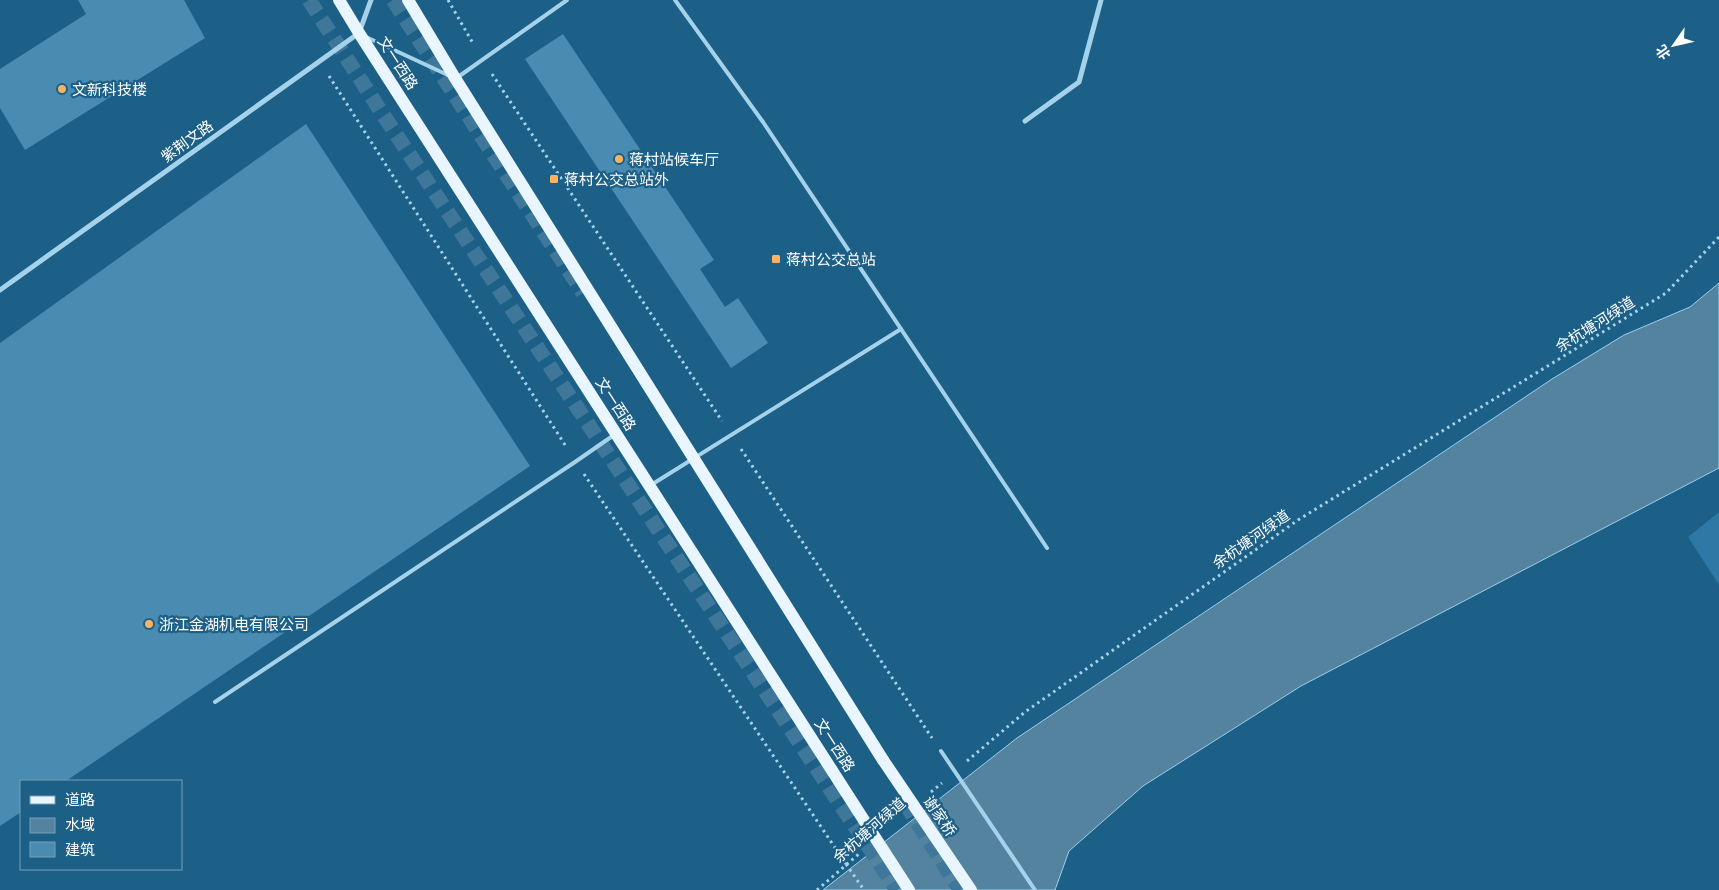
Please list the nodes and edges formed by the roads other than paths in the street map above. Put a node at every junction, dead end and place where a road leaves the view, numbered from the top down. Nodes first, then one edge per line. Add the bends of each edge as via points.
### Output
1 (339, 0) edge
2 (371, 0) edge
3 (408, 0) edge
4 (567, 0) edge
5 (675, 0) edge
6 (1101, 0) edge
7 (359, 34) junction
8 (455, 78) junction
9 (1026, 120) dead end
10 (0, 290) edge
11 (901, 328) junction
12 (616, 433) junction
13 (694, 458) junction
14 (649, 486) junction
15 (1047, 548) dead end
16 (215, 702) dead end
17 (941, 751) road end
18 (909, 890) edge
19 (971, 890) edge
20 (1035, 890) edge

1 - 7 main road, 文一西路
2 - 7 street
3 - 8 main road
4 - 8 lane
5 - 11 lane via 763,122
6 - 9 street via 1079,82
7 - 8 lane
7 - 10 street, 紫荆文路
7 - 12 main road, 文一西路
8 - 13 main road
11 - 13 lane
11 - 15 lane
12 - 14 main road, 文一西路
12 - 16 lane
13 - 14 lane
13 - 19 main road, 谢家桥, bridge via 883,760
14 - 18 main road, 文一西路, bridge
17 - 20 lane, bridge

